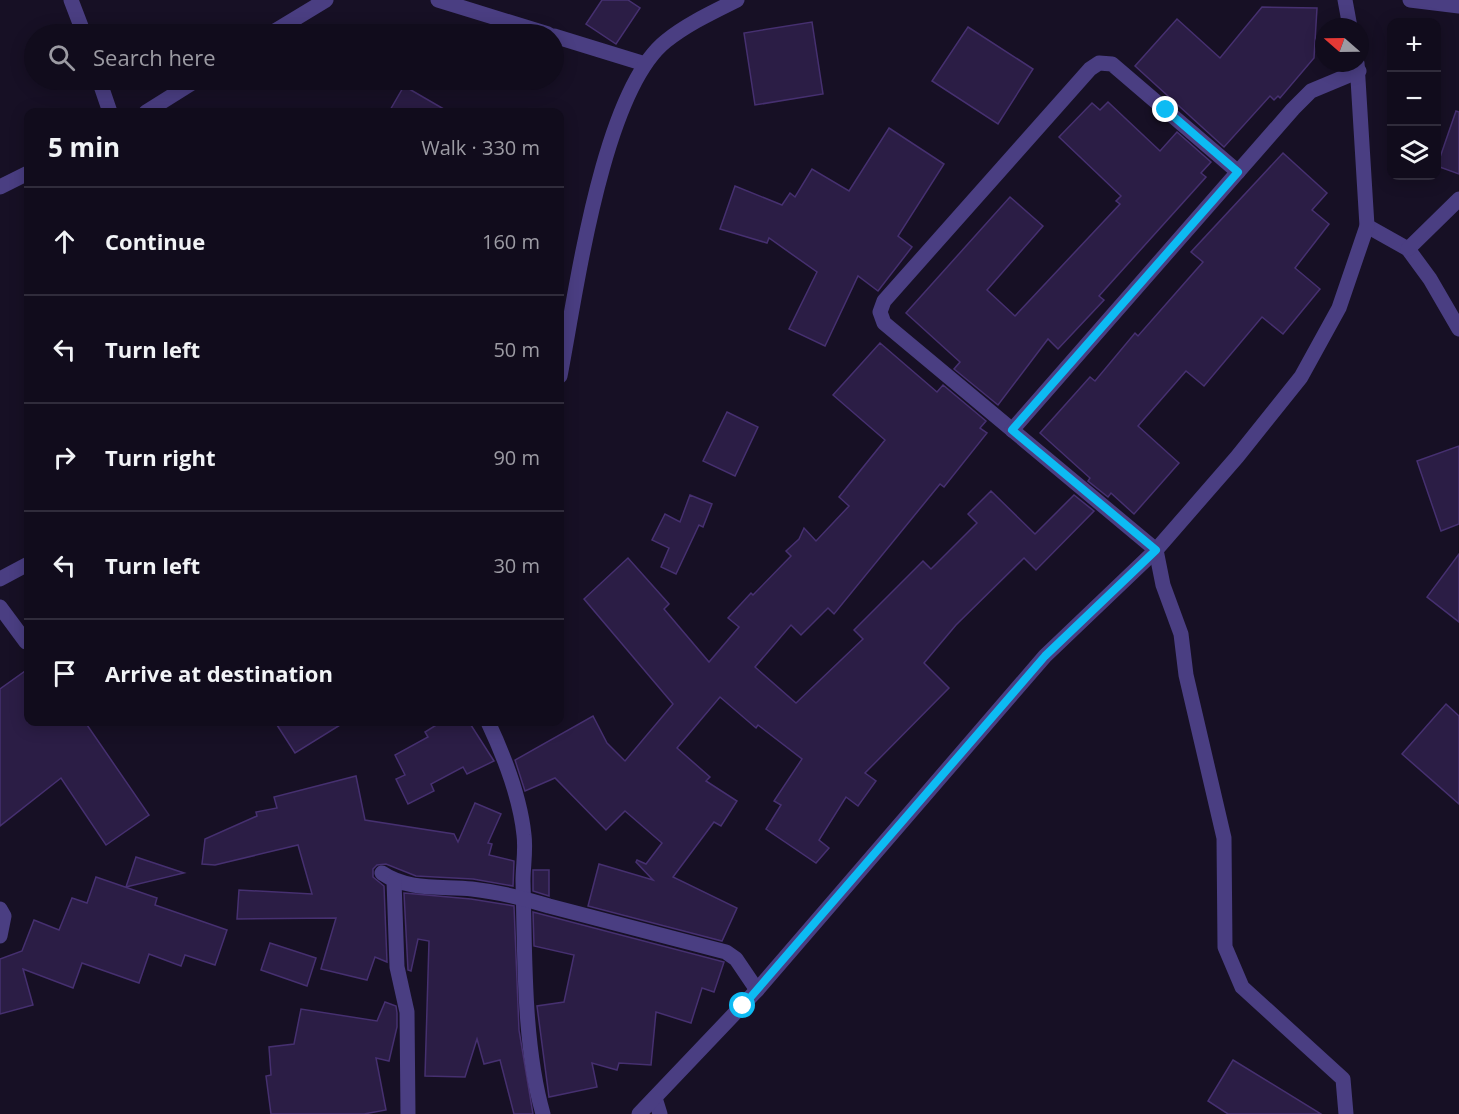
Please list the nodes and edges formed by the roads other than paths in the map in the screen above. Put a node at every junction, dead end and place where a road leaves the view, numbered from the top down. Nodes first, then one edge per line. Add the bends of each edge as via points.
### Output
1 (71, 0) edge
2 (326, 0) edge
3 (438, 0) edge
4 (737, 0) edge
5 (1345, 0) edge
6 (1410, 0) edge
7 (1459, 6) edge
8 (1348, 18) edge
9 (80, 24) edge
10 (286, 24) edge
11 (516, 24) edge
12 (564, 39) edge
13 (645, 64) junction
14 (1348, 72) edge
15 (1358, 72) edge
16 (102, 90) edge
17 (181, 90) edge
18 (109, 108) edge
19 (152, 108) edge
20 (1238, 172) junction
21 (24, 174) edge
22 (0, 187) edge
23 (1459, 199) edge
24 (1366, 226) junction
25 (1408, 249) junction
26 (1459, 329) edge
27 (564, 355) edge
28 (1012, 430) junction
29 (1156, 550) junction
30 (24, 566) edge
31 (0, 579) edge
32 (0, 607) edge
33 (24, 639) edge
34 (490, 726) edge
35 (525, 897) junction
36 (0, 909) edge
37 (0, 936) edge
38 (757, 990) junction
39 (655, 1098) junction
40 (408, 1114) edge
41 (543, 1114) edge
42 (639, 1114) edge
43 (660, 1114) edge
44 (1346, 1114) edge

1 - 9 street
2 - 10 street
3 - 11 street
4 - 13 street via 665,41
5 - 8 street
6 - 7 street
12 - 13 street
13 - 27 street via 621,110 608,152
14 - 20 street via 1311,91
15 - 24 street
16 - 18 street
17 - 19 street
20 - 28 street
20 - 28 street via 1112,64 1099,63 884,301 880,312 884,323
21 - 22 street
23 - 25 street
24 - 25 street
24 - 29 street via 1339,308 1300,377 1238,457
25 - 26 street
28 - 29 street
29 - 38 street via 1045,656
29 - 44 street via 1163,585 1181,634 1186,675 1224,838 1225,946 1242,987 1343,1079
30 - 31 street
32 - 33 street
34 - 35 street via 502,752 524,835
35 - 38 street via 726,952 736,959
35 - 40 street via 388,877 397,967 407,1012
35 - 41 street via 528,1026
36 - 37 street via 4,916
38 - 39 street
39 - 42 street
39 - 43 street

